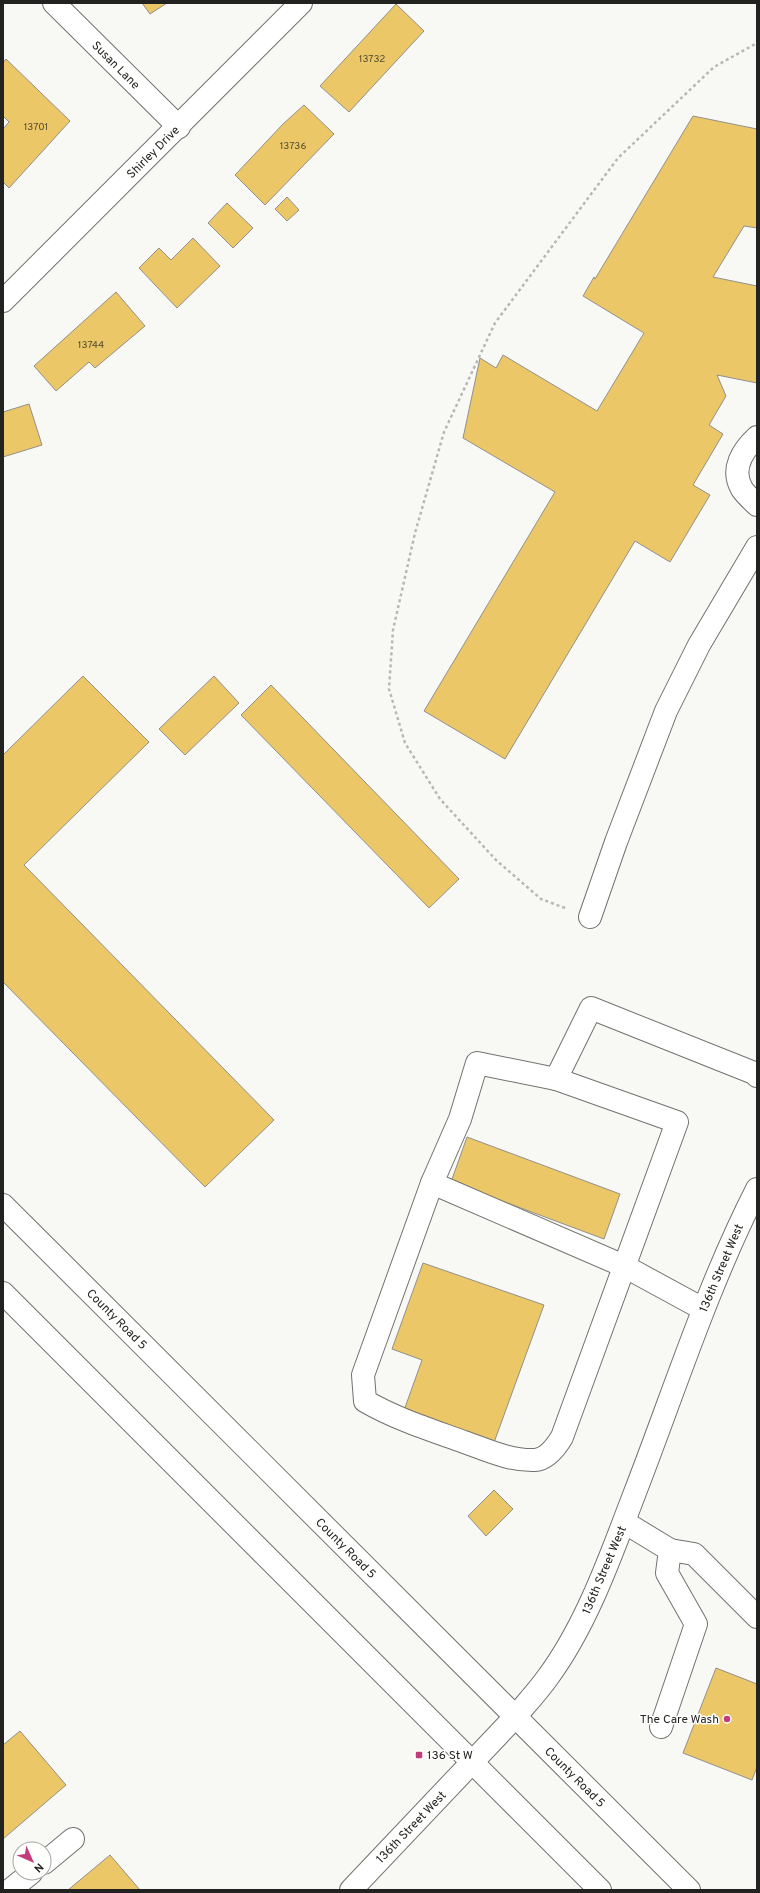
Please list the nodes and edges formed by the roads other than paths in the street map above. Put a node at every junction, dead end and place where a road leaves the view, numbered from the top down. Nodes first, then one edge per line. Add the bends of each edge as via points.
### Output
1 (54, 3) edge
2 (302, 3) edge
3 (179, 127) junction
4 (3, 301) edge
5 (757, 437) edge
6 (757, 505) edge
7 (757, 547) edge
8 (590, 917) road end
9 (757, 1076) edge
10 (556, 1078) junction
11 (432, 1183) junction
12 (757, 1189) edge
13 (3, 1205) edge
14 (624, 1266) junction
15 (3, 1293) edge
16 (703, 1309) junction
17 (624, 1522) junction
18 (670, 1550) junction
19 (757, 1617) edge
20 (515, 1717) junction
21 (661, 1727) dead end
22 (472, 1762) junction
23 (73, 1839) dead end
24 (52, 1856) edge
25 (21, 1881) edge
26 (10, 1890) edge
27 (350, 1890) edge
28 (600, 1890) edge
29 (689, 1890) edge

1 - 3 main road, Susan Lane
2 - 3 main road, Shirley Drive
3 - 4 main road, Shirley Drive
5 - 6 main road via 739,459 737,476 742,489
7 - 8 main road via 699,645 666,711
9 - 10 main road via 591,1008
10 - 11 main road via 477,1063 460,1119
10 - 14 main road via 677,1122
11 - 14 main road
11 - 14 main road via 363,1375 365,1401 379,1409 508,1457 536,1460 554,1451 562,1437
12 - 16 main road, 136th Street West
13 - 20 main road, County Road 5
14 - 16 main road
15 - 22 main road
16 - 17 main road, 136th Street West
17 - 18 main road
17 - 20 main road, 136th Street West via 585,1615 549,1677
18 - 19 main road via 694,1554
18 - 21 main road via 667,1574 696,1624
20 - 22 main road, 136th Street West
20 - 29 main road, County Road 5
22 - 27 main road, 136th Street West
22 - 28 main road
23 - 24 main road
25 - 26 main road

